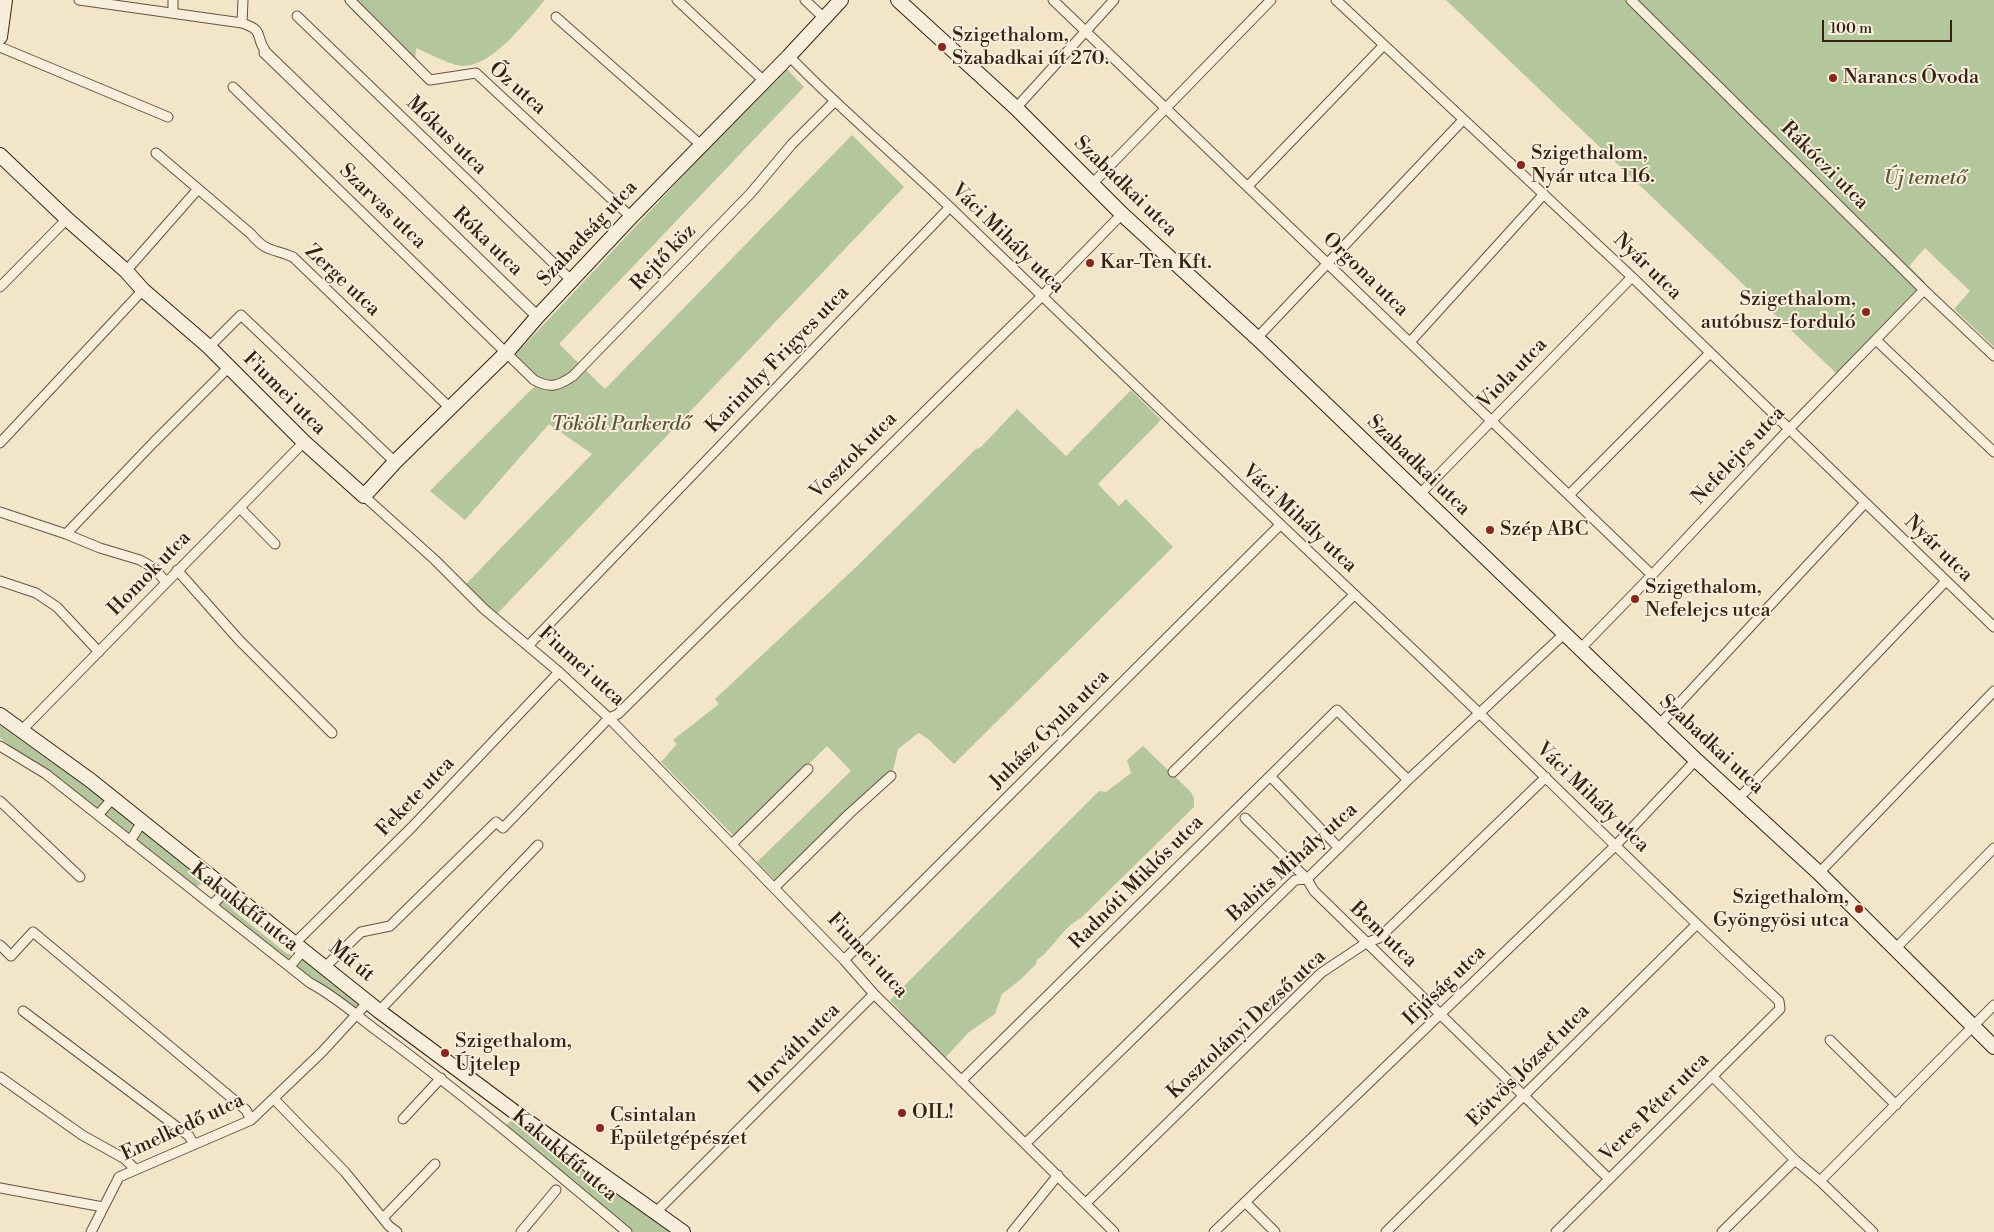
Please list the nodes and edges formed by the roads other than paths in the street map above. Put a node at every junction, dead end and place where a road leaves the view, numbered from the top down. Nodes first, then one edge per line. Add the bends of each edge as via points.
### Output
1 (5, 0) edge
2 (79, 0) edge
3 (173, 0) edge
4 (243, 0) edge
5 (350, 0) edge
6 (677, 0) edge
7 (805, 0) edge
8 (841, 0) edge
9 (898, 0) edge
10 (1053, 0) edge
11 (1114, 0) edge
12 (1270, 0) edge
13 (1336, 0) edge
14 (1631, 0) edge
15 (118, 3) edge
16 (173, 13) junction
17 (296, 16) dead end
18 (556, 17) dead end
19 (824, 18) junction
20 (242, 23) junction
21 (1085, 31) junction
22 (0, 38) edge
23 (1384, 45) junction
24 (0, 47) edge
25 (789, 56) junction
26 (764, 81) junction
27 (233, 87) dead end
28 (834, 102) junction
29 (1016, 108) junction
30 (1167, 109) junction
31 (168, 117) dead end
32 (1463, 120) junction
33 (702, 145) junction
34 (156, 153) dead end
35 (0, 155) edge
36 (1092, 184) junction
37 (1248, 186) junction
38 (198, 190) junction
39 (1544, 194) junction
40 (950, 207) junction
41 (1122, 214) junction
42 (631, 217) junction
43 (67, 219) junction
44 (1327, 264) junction
45 (126, 271) junction
46 (1632, 277) junction
47 (572, 281) junction
48 (0, 287) edge
49 (143, 290) junction
50 (1924, 290) junction
51 (1042, 296) junction
52 (538, 316) junction
53 (1257, 338) junction
54 (1876, 340) junction
55 (1410, 342) junction
56 (209, 347) junction
57 (507, 352) junction
58 (1710, 353) junction
59 (1994, 356) edge
60 (229, 367) junction
61 (450, 408) junction
62 (1491, 422) junction
63 (1789, 429) junction
64 (304, 442) junction
65 (0, 443) edge
66 (1994, 452) edge
67 (395, 462) junction
68 (1419, 495) junction
69 (364, 496) junction
70 (1569, 496) junction
71 (1865, 503) junction
72 (240, 508) junction
73 (0, 512) edge
74 (1280, 525) junction
75 (66, 534) junction
76 (275, 544) dead end
77 (177, 570) junction
78 (1652, 575) junction
79 (0, 580) edge
80 (166, 582) junction
81 (1946, 582) junction
82 (1354, 594) junction
83 (1994, 627) edge
84 (1565, 633) junction
85 (528, 646) junction
86 (1581, 648) junction
87 (99, 652) junction
88 (559, 672) junction
89 (1994, 692) edge
90 (1479, 712) junction
91 (0, 716) edge
92 (609, 718) junction
93 (1660, 724) junction
94 (22, 730) junction
95 (332, 734) dead end
96 (1, 749) edge
97 (1696, 760) junction
98 (808, 769) dead end
99 (1173, 772) dead end
100 (890, 776) dead end
101 (1270, 776) junction
102 (1546, 777) junction
103 (1408, 780) junction
104 (113, 798) junction
105 (1739, 798) junction
106 (0, 801) edge
107 (98, 815) junction
108 (1245, 818) dead end
109 (142, 822) junction
110 (130, 841) junction
111 (538, 844) dead end
112 (732, 844) junction
113 (1615, 846) junction
114 (1339, 848) junction
115 (1994, 848) edge
116 (1819, 873) junction
117 (80, 877) dead end
118 (1307, 879) junction
119 (774, 888) junction
120 (228, 889) junction
121 (212, 905) junction
122 (1697, 924) junction
123 (1366, 943) junction
124 (0, 945) edge
125 (300, 946) junction
126 (1895, 948) junction
127 (844, 960) junction
128 (290, 966) junction
129 (325, 967) junction
130 (874, 994) junction
131 (368, 1002) junction
132 (1994, 1005) edge
133 (1780, 1009) joint
134 (23, 1011) dead end
135 (379, 1011) junction
136 (1441, 1015) junction
137 (356, 1016) junction
138 (1973, 1027) junction
139 (1830, 1040) dead end
140 (1994, 1047) edge
141 (1712, 1076) junction
142 (0, 1077) edge
143 (441, 1078) junction
144 (961, 1081) junction
145 (1524, 1095) junction
146 (274, 1099) junction
147 (1896, 1105) junction
148 (402, 1119) dead end
149 (251, 1120) junction
150 (194, 1144) junction
151 (1026, 1144) junction
152 (1795, 1160) junction
153 (435, 1164) dead end
154 (135, 1169) junction
155 (1058, 1175) junction
156 (1609, 1179) junction
157 (1820, 1181) junction
158 (0, 1188) edge
159 (556, 1190) dead end
160 (1245, 1202) junction
161 (1086, 1203) junction
162 (103, 1207) junction
163 (656, 1212) junction
164 (383, 1218) junction
165 (91, 1232) edge
166 (397, 1232) edge
167 (521, 1232) edge
168 (628, 1232) edge
169 (683, 1232) edge
170 (1012, 1232) edge
171 (1114, 1232) edge
172 (1214, 1232) edge
173 (1275, 1232) edge
174 (1386, 1232) edge
175 (1556, 1232) edge
176 (1722, 1232) edge
177 (1873, 1232) edge

1 - 22 street
2 - 15 street
3 - 16 street
4 - 20 street
5 - 42 street, Őz utca via 430,80 476,73
6 - 26 street
7 - 19 street
8 - 19 street, Szabadság utca
9 - 29 street, Szabadkai utca
10 - 21 street, Orgona utca
11 - 21 street
12 - 30 street
13 - 23 street, Nyár utca
14 - 50 street, Rákóczi utca
15 - 16 street
16 - 20 street
17 - 47 street, Mókus utca
18 - 33 street
19 - 25 street, Szabadság utca
20 - 52 street, Róka utca via 260,34 264,53
21 - 29 street
21 - 30 street, Orgona utca
23 - 32 street, Nyár utca
23 - 37 street
24 - 31 street
25 - 26 street, Szabadság utca
25 - 28 street, Váci Mihály utca
26 - 33 street, Szabadság utca
27 - 57 street, Szarvas utca
28 - 40 street, Váci Mihály utca
28 - 57 street, Rejtő köz via 574,376 559,385 544,386
29 - 36 street, Szabadkai utca
30 - 36 street
30 - 37 street, Orgona utca
32 - 39 street, Nyár utca
32 - 44 street
33 - 42 street, Szabadság utca
34 - 38 street, Zerge utca
35 - 43 street, Fiumei utca
36 - 41 street, Szabadkai utca
37 - 44 street, Orgona utca
38 - 45 street
38 - 61 street, Zerge utca via 261,245 293,257
39 - 46 street, Nyár utca
39 - 55 street
40 - 51 street, Váci Mihály utca
40 - 85 street, Karinthy Frigyes utca
41 - 51 street, Vosztok utca
41 - 53 street, Szabadkai utca
42 - 47 street, Szabadság utca
43 - 45 street, Fiumei utca
43 - 48 street
44 - 53 street
44 - 55 street, Orgona utca
45 - 49 street, Fiumei utca
46 - 58 street, Nyár utca
46 - 62 street, Viola utca
47 - 52 street, Szabadság utca
49 - 56 street, Fiumei utca
49 - 65 street
50 - 54 street, Nefelejcs utca
50 - 59 street, Rákóczi utca
51 - 74 street, Váci Mihály utca
51 - 92 street, Vosztok utca via 618,714
52 - 57 street, Szabadság utca
53 - 68 street, Szabadkai utca
54 - 63 street, Nefelejcs utca
54 - 66 street
55 - 62 street, Orgona utca
56 - 60 street, Fiumei utca
56 - 67 street via 241,315
57 - 61 street, Szabadság utca
58 - 63 street, Nyár utca
58 - 70 street
60 - 64 street, Fiumei utca
60 - 75 street
61 - 67 street, Szabadság utca
62 - 68 street, Viola utca
62 - 70 street, Orgona utca
63 - 71 street, Nyár utca
63 - 78 street, Nefelejcs utca
64 - 69 street, Fiumei utca
64 - 72 street, Homok utca
67 - 69 street, Szabadság utca
68 - 84 street, Szabadkai utca
69 - 85 street, Fiumei utca
70 - 78 street, Orgona utca
71 - 81 street, Nyár utca
71 - 93 street
72 - 76 street
72 - 77 street, Homok utca
73 - 75 street
74 - 82 street, Váci Mihály utca
74 - 127 street, Juhász Gyula utca
75 - 80 street via 140,560 154,568
77 - 80 street, Homok utca
77 - 95 street via 239,640
78 - 86 street, Nefelejcs utca
79 - 87 street via 36,594 57,607
80 - 87 street, Homok utca
81 - 83 street, Nyár utca
81 - 105 street
82 - 90 street, Váci Mihály utca
82 - 99 street
84 - 86 street, Szabadkai utca
84 - 90 street, Babits Mihály utca
85 - 88 street, Fiumei utca
86 - 93 street, Szabadkai utca
87 - 94 street, Homok utca
88 - 92 street, Fiumei utca
88 - 125 street, Fekete utca
89 - 116 street
90 - 102 street, Váci Mihály utca
90 - 103 street, Babits Mihály utca
91 - 94 street, Mű út
92 - 112 street, Fiumei utca
92 - 129 street, Vosztok utca via 503,828 496,822 390,926 361,932
93 - 97 street, Szabadkai utca
94 - 104 street, Mű út
96 - 107 street, Kakukkfű utca via 46,774
97 - 105 street, Szabadkai utca
97 - 113 street, Ifjúság utca
98 - 112 street
100 - 119 street
101 - 103 street, Radnóti Miklós utca via 1337,710
101 - 114 street
101 - 144 street, Radnóti Miklós utca
102 - 113 street, Váci Mihály utca
102 - 123 street, Kosztolányi Dezső utca via 1379,938
103 - 114 street, Babits Mihály utca
104 - 107 street
104 - 109 street, Mű út
105 - 116 street, Szabadkai utca
106 - 117 street
107 - 110 street, Kakukkfű utca
108 - 118 street, Bem utca
109 - 110 street
109 - 120 street, Mű út
110 - 121 street, Kakukkfű utca
111 - 135 street
112 - 119 street, Fiumei utca
113 - 122 street, Váci Mihály utca
113 - 136 street, Ifjúság utca
114 - 118 street, Babits Mihály utca
115 - 126 street
116 - 126 street, Szabadkai utca
118 - 123 street, Bem utca via 1314,891
118 - 151 street, Babits Mihály utca via 1295,880
119 - 127 street, Fiumei utca
120 - 121 street
120 - 125 street, Mű út
121 - 128 street, Kakukkfű utca
122 - 133 street, Váci Mihály utca via 1779,1001
122 - 145 street, Eötvös József utca
123 - 136 street, Bem utca
123 - 161 street, Kosztolányi Dezső utca via 1321,973
124 - 149 street via 11,956 33,932 246,1110
125 - 128 street, Fekete utca
125 - 129 street, Mű út
126 - 138 street, Szabadkai utca
127 - 130 street, Fiumei utca
128 - 137 street, Kakukkfű utca
129 - 131 street, Mű út
130 - 144 street, Fiumei utca
130 - 163 street, Horváth utca
131 - 135 street, Mű út
131 - 137 street, Emelkedő utca
132 - 138 street
133 - 141 street, Veres Péter utca
134 - 150 street via 190,1136
135 - 163 street, Mű út
136 - 145 street, Bem utca
136 - 160 street, Ifjúság utca
137 - 143 street, Kakukkfű utca
137 - 146 street, Emelkedő utca
138 - 140 street, Szabadkai utca
138 - 147 street
139 - 147 street
141 - 152 street
141 - 156 street, Veres Péter utca
142 - 154 street via 82,1135 125,1159
143 - 148 street
143 - 168 street, Kakukkfű utca
144 - 151 street, Fiumei utca
145 - 156 street, Bem utca
145 - 174 street, Eötvös József utca
146 - 149 street, Emelkedő utca
146 - 164 street via 346,1172
147 - 157 street
149 - 150 street, Emelkedő utca
150 - 154 street, Emelkedő utca
151 - 155 street, Fiumei utca
152 - 157 street
152 - 176 street
153 - 164 street
154 - 162 street, Emelkedő utca via 119,1177
155 - 161 street, Fiumei utca
155 - 170 street
156 - 175 street, Veres Péter utca
157 - 177 street
158 - 162 street
159 - 167 street
160 - 172 street, Ifjúság utca
160 - 173 street
161 - 171 street, Fiumei utca
162 - 165 street, Emelkedő utca
163 - 169 street, Mű út
164 - 166 street

